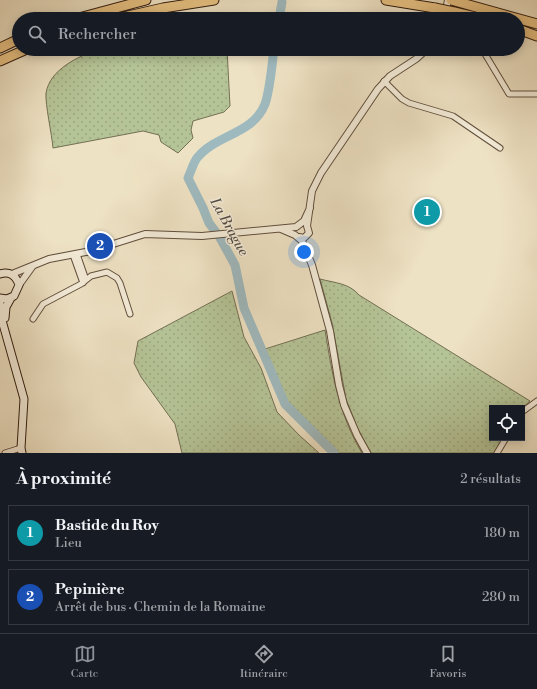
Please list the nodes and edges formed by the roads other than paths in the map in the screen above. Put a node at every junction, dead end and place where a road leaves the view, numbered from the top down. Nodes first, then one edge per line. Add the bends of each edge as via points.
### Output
1 (146, 0) edge
2 (214, 0) edge
3 (386, 0) edge
4 (452, 0) edge
5 (101, 12) edge
6 (146, 12) edge
7 (447, 12) edge
8 (454, 12) edge
9 (494, 12) edge
10 (525, 21) edge
11 (537, 24) edge
12 (525, 32) edge
13 (537, 36) edge
14 (12, 42) edge
15 (0, 48) edge
16 (12, 56) edge
17 (419, 56) edge
18 (486, 56) edge
19 (0, 61) edge
20 (384, 81) junction
21 (537, 94) edge
22 (500, 148) dead end
23 (302, 225) junction
24 (278, 228) junction
25 (297, 236) junction
26 (306, 237) junction
27 (75, 254) junction
28 (35, 265) junction
29 (312, 265) junction
30 (4, 273) edge
31 (85, 281) junction
32 (19, 285) junction
33 (0, 298) edge
34 (11, 298) junction
35 (0, 302) edge
36 (130, 314) dead end
37 (33, 319) dead end
38 (4, 325) junction
39 (537, 401) edge
40 (525, 410) edge
41 (504, 441) edge
42 (22, 450) edge
43 (5, 453) edge
44 (368, 453) edge
45 (498, 453) edge

1 - 5 highway
2 - 6 highway
3 - 8 highway, bridge
4 - 7 street
4 - 9 highway
10 - 11 highway
12 - 13 highway
14 - 15 highway
16 - 19 highway
17 - 20 street
18 - 21 street via 509,94
20 - 22 street via 402,100 453,116
20 - 23 street via 317,179 312,191 310,208
23 - 24 street
23 - 25 street
23 - 26 street via 309,233
24 - 25 street
24 - 27 street via 202,236 145,234
25 - 26 street
25 - 29 street via 306,247
26 - 29 street
27 - 28 street via 48,259
27 - 31 street
28 - 30 street
28 - 32 street
29 - 44 street via 330,331 344,405
30 - 32 main road
31 - 36 street via 101,272 111,273 120,283
31 - 37 street via 43,304
32 - 34 main road via 17,293
33 - 34 main road
34 - 38 main road via 6,307
35 - 38 main road
38 - 42 main road via 24,399
39 - 40 street
41 - 45 street
42 - 43 street

